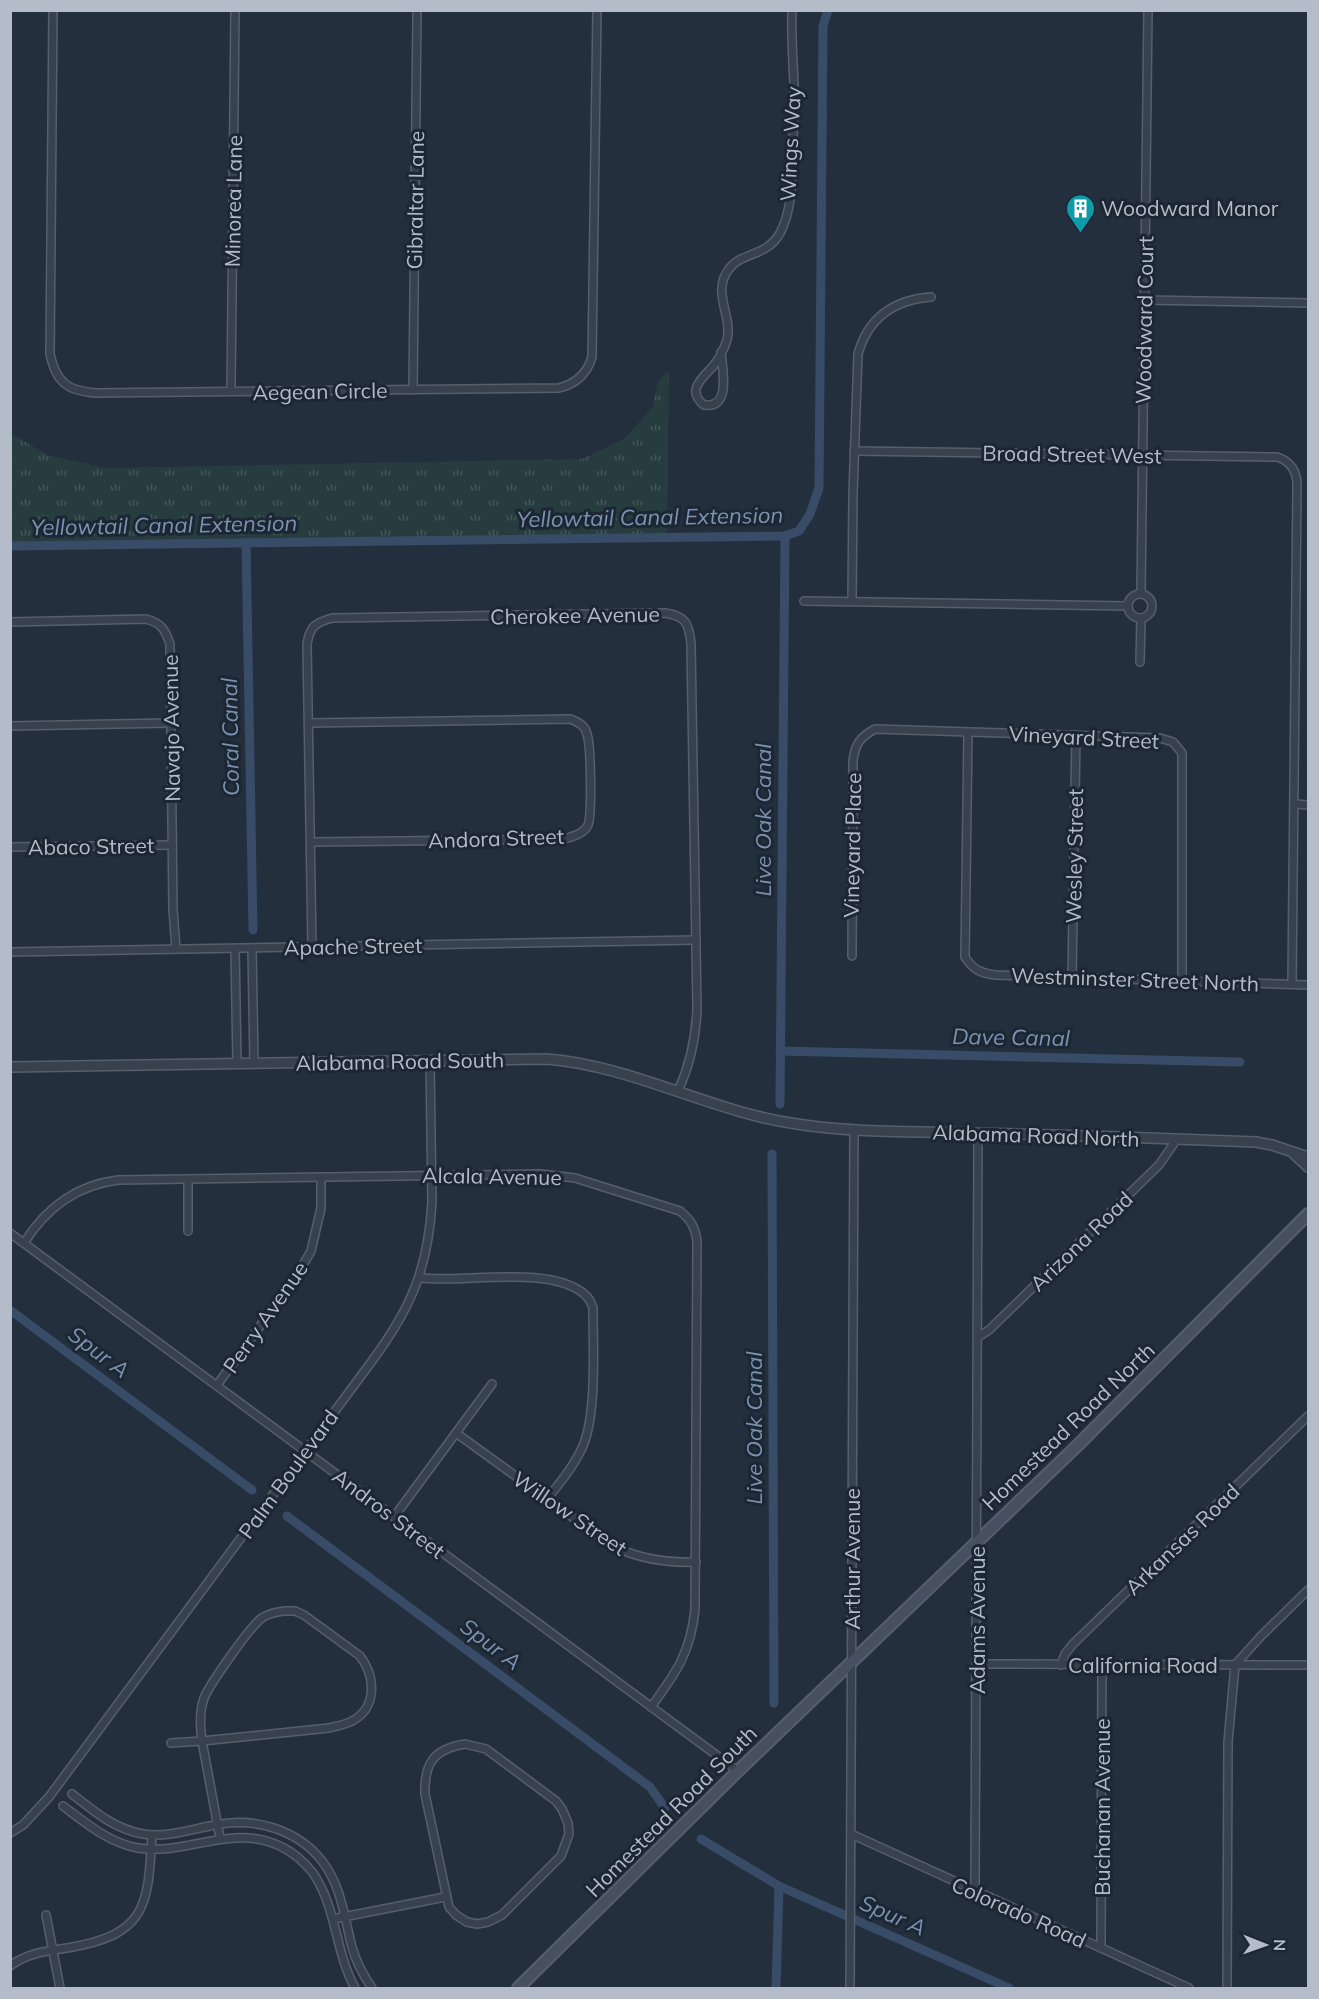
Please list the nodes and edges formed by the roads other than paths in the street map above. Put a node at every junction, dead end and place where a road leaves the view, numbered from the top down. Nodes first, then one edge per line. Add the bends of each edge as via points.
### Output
1 (53, 10) edge
2 (235, 10) edge
3 (417, 10) edge
4 (597, 10) edge
5 (792, 10) edge
6 (1148, 10) edge
7 (931, 297) dead end
8 (1144, 300) junction
9 (1308, 303) edge
10 (721, 352) junction
11 (413, 390) junction
12 (231, 391) junction
13 (854, 451) junction
14 (1142, 456) junction
15 (1141, 594) junction
16 (804, 601) dead end
17 (852, 601) junction
18 (1128, 606) junction
19 (1141, 618) junction
20 (10, 622) edge
21 (1140, 662) dead end
22 (170, 723) junction
23 (309, 723) junction
24 (10, 726) edge
25 (968, 732) junction
26 (862, 735) joint
27 (1076, 735) junction
28 (1294, 804) junction
29 (1308, 805) edge
30 (311, 842) junction
31 (172, 845) junction
32 (10, 847) edge
33 (696, 940) junction
34 (312, 947) junction
35 (235, 948) junction
36 (252, 948) junction
37 (176, 949) junction
38 (10, 952) edge
39 (852, 956) dead end
40 (1072, 977) junction
41 (1182, 981) junction
42 (1292, 984) junction
43 (1308, 985) edge
44 (430, 1060) junction
45 (237, 1063) junction
46 (254, 1063) junction
47 (10, 1067) edge
48 (678, 1091) junction
49 (782, 1122) joint
50 (854, 1129) junction
51 (978, 1133) junction
52 (1177, 1139) junction
53 (1290, 1150) junction
54 (1308, 1157) edge
55 (1308, 1167) edge
56 (431, 1175) junction
57 (321, 1177) junction
58 (188, 1179) junction
59 (1308, 1214) edge
60 (188, 1231) dead end
61 (10, 1233) edge
62 (24, 1243) junction
63 (420, 1278) junction
64 (978, 1337) junction
65 (492, 1384) dead end
66 (217, 1385) junction
67 (1308, 1416) edge
68 (456, 1433) junction
69 (305, 1450) junction
70 (546, 1500) junction
71 (394, 1517) junction
72 (978, 1541) junction
73 (696, 1562) junction
74 (1308, 1590) edge
75 (852, 1662) junction
76 (977, 1664) junction
77 (1061, 1665) junction
78 (1102, 1665) junction
79 (1235, 1665) junction
80 (1308, 1665) edge
81 (651, 1707) junction
82 (202, 1741) junction
83 (171, 1743) dead end
84 (738, 1771) junction
85 (72, 1794) dead end
86 (63, 1806) dead end
87 (94, 1812) junction
88 (86, 1824) junction
89 (218, 1824) junction
90 (10, 1833) edge
91 (851, 1834) junction
92 (152, 1835) junction
93 (220, 1838) junction
94 (151, 1849) junction
95 (975, 1891) junction
96 (445, 1897) junction
97 (46, 1916) dead end
98 (346, 1918) junction
99 (333, 1919) junction
100 (1101, 1948) junction
101 (52, 1950) junction
102 (10, 1966) edge
103 (60, 1989) edge
104 (355, 1989) edge
105 (372, 1989) edge
106 (518, 1989) edge
107 (850, 1989) edge
108 (1189, 1989) edge
109 (1227, 1989) edge

1 - 12 street, Aegean Circle via 50,354 59,380 81,392
2 - 12 street, Minorea Lane
3 - 11 street, Gibraltar Lane
4 - 11 street, Aegean Circle via 593,346 589,368 571,385 559,388
5 - 10 street, Wings Way via 793,159 785,224 768,248 728,270 722,296 729,324
6 - 8 street, Woodward Court
7 - 13 street via 906,301 883,313 862,339 856,373
8 - 9 street
8 - 14 street, Woodward Court
10 - 10 street, Wings Way via 697,384 697,396 704,405 720,401 723,393
11 - 12 street, Aegean Circle
13 - 14 street, Broad Street West
13 - 17 street
14 - 15 street, Woodward Court
14 - 28 street, Broad Street West via 1276,457 1284,459 1294,470
15 - 18 street via 1131,599
15 - 19 street via 1152,604 1150,612
16 - 17 street
17 - 18 street
18 - 19 street via 1131,613
19 - 21 street
20 - 22 street, Navajo Avenue via 156,622 165,630 170,644
22 - 24 street
22 - 31 street, Navajo Avenue
23 - 30 street, Cherokee Avenue
23 - 30 street, Andora Street via 570,719 582,724 587,734 590,766 588,825 572,837
23 - 33 street, Cherokee Avenue via 309,631 319,622 344,618 678,615 686,622 692,644
25 - 26 street, Vineyard Street via 875,729
25 - 27 street, Vineyard Street
25 - 40 street, Westminster Street North via 966,960 980,973
26 - 39 street, Vineyard Place via 853,761
27 - 40 street, Wesley Street
27 - 41 street, Vineyard Street via 1160,738 1173,742 1182,753
28 - 29 street
28 - 42 street
30 - 34 street, Cherokee Avenue
31 - 32 street, Abaco Street
31 - 37 street, Navajo Avenue
33 - 34 street, Apache Street
33 - 48 street, Cherokee Avenue via 697,1022
34 - 36 street, Apache Street
35 - 36 street, Apache Street
35 - 37 street, Apache Street
35 - 45 street
36 - 46 street
37 - 38 street, Apache Street
40 - 41 street, Westminster Street North
41 - 42 street, Westminster Street North
42 - 43 street, Westminster Street North
44 - 46 street, Alabama Road South
44 - 48 street, Alabama Road South via 567,1061
44 - 56 street, Palm Boulevard
45 - 46 street, Alabama Road South
45 - 47 street, Alabama Road South
48 - 49 street, Alabama Road South
49 - 50 street, Alabama Road North
50 - 51 street, Alabama Road North
50 - 75 street, Arthur Avenue
51 - 52 street, Alabama Road North
51 - 64 street, Adams Avenue
52 - 53 street, Alabama Road North via 1261,1143
52 - 64 street, Arizona Road via 1159,1165
53 - 54 street, Alabama Road North
53 - 55 street, Alabama Road North
56 - 57 street, Alcala Avenue
56 - 63 street, Palm Boulevard via 431,1224
56 - 73 street, Alcala Avenue via 553,1174 669,1207 690,1219 698,1241
57 - 58 street, Alcala Avenue
57 - 66 street, Perry Avenue via 319,1219 311,1251
58 - 60 street
58 - 62 street, Alcala Avenue via 118,1180 93,1185 58,1203
59 - 72 main road, Homestead Road North
61 - 62 street, Andros Street
62 - 66 street, Andros Street
63 - 69 street, Palm Boulevard via 392,1334
63 - 70 street via 544,1279 571,1286 589,1298 593,1308 590,1421 575,1461
64 - 72 street, Adams Avenue
65 - 68 street
66 - 69 street, Andros Street
67 - 77 street, Arkansas Road via 1073,1644
68 - 70 street, Willow Street
68 - 71 street
69 - 71 street, Andros Street
69 - 90 street, Palm Boulevard via 49,1797
70 - 73 street, Willow Street via 625,1552 659,1561
71 - 81 street, Andros Street
72 - 75 main road, Homestead Road North
72 - 76 street, Adams Avenue
73 - 81 street, Alcala Avenue via 691,1639 673,1677
74 - 79 street
75 - 84 main road, Homestead Road South
75 - 91 street, Arthur Avenue
76 - 77 street, California Road
76 - 95 street, Adams Avenue
77 - 78 street, California Road
78 - 79 street, California Road
78 - 100 street, Buchanan Avenue
79 - 80 street, California Road
79 - 109 street via 1227,1742
81 - 84 street, Andros Street
82 - 82 street via 201,1710 213,1682 251,1629 275,1612 295,1611 304,1615 368,1665 371,1696 366,1709 349,1723
82 - 83 street
82 - 89 street
84 - 106 main road, Homestead Road South
85 - 87 street
86 - 88 street
87 - 88 street
87 - 92 street via 117,1826
88 - 94 street via 116,1841
89 - 92 street
89 - 93 street
89 - 98 street via 256,1823 296,1838 328,1869
91 - 95 street, Colorado Road
91 - 107 street, Arthur Avenue
92 - 94 street
93 - 94 street
93 - 99 street via 252,1838 276,1844 300,1859 322,1888
94 - 101 street via 144,1906 129,1925 96,1942
95 - 100 street, Colorado Road
96 - 96 street via 449,1908 467,1922 488,1922 502,1915 561,1856 569,1834 568,1823 556,1801 486,1749 465,1744 443,1750 433,1758 424,1781
96 - 98 street
97 - 101 street
98 - 99 street
98 - 105 street via 359,1966
99 - 104 street via 339,1951
100 - 108 street, Colorado Road
101 - 102 street via 35,1953
101 - 103 street

